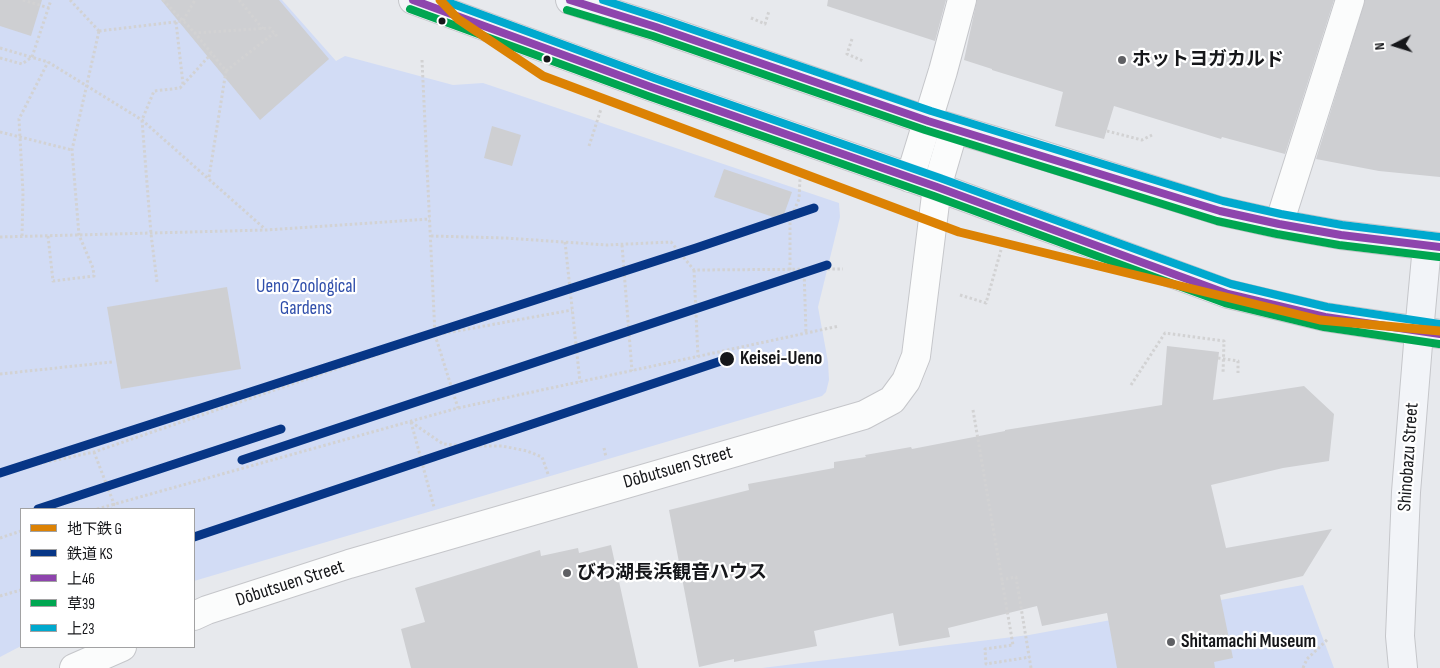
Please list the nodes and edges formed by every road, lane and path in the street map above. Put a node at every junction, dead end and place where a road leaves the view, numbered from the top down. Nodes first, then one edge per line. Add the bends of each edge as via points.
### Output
1 (22, 0) edge
2 (51, 0) edge
3 (70, 0) edge
4 (163, 0) edge
5 (195, 0) edge
6 (240, 0) edge
7 (413, 0) edge
8 (570, 0) edge
9 (962, 0) edge
10 (1350, 0) edge
11 (48, 8) junction
12 (770, 11) dead end
13 (751, 18) dead end
14 (183, 21) junction
15 (176, 22) junction
16 (264, 29) junction
17 (99, 31) junction
18 (274, 32) junction
19 (195, 33) junction
20 (278, 38) dead end
21 (852, 39) dead end
22 (0, 48) edge
23 (211, 54) junction
24 (32, 57) junction
25 (0, 58) edge
26 (422, 60) dead end
27 (863, 61) dead end
28 (48, 62) junction
29 (226, 71) junction
30 (184, 85) junction
31 (85, 86) junction
32 (600, 109) dead end
33 (142, 120) junction
34 (928, 121) junction
35 (954, 129) junction
36 (1107, 131) dead end
37 (0, 132) edge
38 (1152, 135) dead end
39 (20, 137) junction
40 (589, 146) dead end
41 (72, 150) junction
42 (208, 178) junction
43 (910, 178) junction
44 (800, 179) dead end
45 (937, 187) junction
46 (430, 219) junction
47 (1279, 224) junction
48 (266, 230) junction
49 (151, 234) junction
50 (79, 235) junction
51 (22, 236) junction
52 (48, 236) junction
53 (431, 236) junction
54 (0, 237) edge
55 (565, 242) junction
56 (622, 245) junction
57 (1434, 247) edge
58 (1001, 250) dead end
59 (804, 269) junction
60 (843, 269) dead end
61 (694, 270) junction
62 (790, 270) junction
63 (157, 282) dead end
64 (960, 295) dead end
65 (572, 310) junction
66 (839, 326) dead end
67 (806, 333) junction
68 (1429, 333) edge
69 (435, 335) junction
70 (698, 357) junction
71 (1218, 358) dead end
72 (1223, 359) junction
73 (112, 362) dead end
74 (632, 371) junction
75 (1238, 373) dead end
76 (0, 374) edge
77 (1223, 374) dead end
78 (580, 382) junction
79 (1131, 385) dead end
80 (458, 408) junction
81 (974, 410) dead end
82 (411, 422) junction
83 (94, 452) junction
84 (0, 472) edge
85 (550, 481) dead end
86 (114, 504) junction
87 (100, 508) edge
88 (112, 508) edge
89 (436, 515) dead end
90 (20, 532) edge
91 (0, 538) edge
92 (1001, 580) junction
93 (20, 590) edge
94 (0, 596) edge
95 (195, 616) edge
96 (1328, 639) dead end
97 (120, 648) edge
98 (1030, 657) junction
99 (74, 668) edge
100 (1031, 668) edge
101 (1303, 668) edge
102 (1403, 668) edge

1 - 11 path
2 - 11 path
3 - 17 path
4 - 14 path
5 - 14 path
6 - 16 path
7 - 43 main road
8 - 34 main road
9 - 34 street
10 - 47 street
11 - 24 path
12 - 13 path via 765,24
14 - 15 path
14 - 19 path
15 - 17 path
15 - 30 path
16 - 18 path via 270,28
16 - 19 path
17 - 31 path
18 - 20 path
18 - 29 path
19 - 23 path
21 - 27 path via 847,54
22 - 24 path
23 - 29 path
23 - 30 path
24 - 25 path via 22,64
24 - 28 path
26 - 46 path
28 - 31 path
28 - 39 path via 19,119
29 - 42 path
30 - 33 path via 154,91
31 - 33 path
31 - 41 path
32 - 40 path
33 - 42 path
33 - 49 path
34 - 35 main road
34 - 43 street
35 - 45 street, Dōbutsuen Street
35 - 47 main road via 1220,211
36 - 38 path via 1142,140
37 - 39 path
39 - 41 path
39 - 51 path
41 - 50 path
42 - 48 path
43 - 45 main road
44 - 62 path via 799,199 790,220
45 - 68 main road via 1228,294 1325,317
45 - 95 street, Dōbutsuen Street via 916,356 906,381 892,400 864,415 349,564
46 - 48 path
46 - 53 path
47 - 57 main road
48 - 49 path
49 - 50 path
49 - 63 path
50 - 52 path
50 - 52 path via 94,276 57,282 53,281
51 - 52 path
51 - 54 path
53 - 55 path
53 - 69 path
55 - 56 path
55 - 65 path
56 - 61 path via 671,242
56 - 74 path
57 - 68 main road, Shinobazu Street
58 - 64 path via 986,303
59 - 60 path
59 - 62 path
59 - 67 path
61 - 62 path
61 - 70 path
65 - 69 path
65 - 78 path
66 - 67 path
67 - 70 path
68 - 102 main road, Shinobazu Street via 1406,502 1400,636
69 - 80 path
69 - 83 path
70 - 74 path
71 - 72 path
72 - 75 path via 1238,361
72 - 77 path
72 - 79 path via 1224,341 1165,333
73 - 76 path
74 - 78 path
78 - 80 path
80 - 82 path
81 - 92 path
82 - 85 path via 443,444 502,446 527,451 542,458
82 - 86 path
82 - 89 path
83 - 84 path
83 - 86 path
86 - 87 path
86 - 88 path
90 - 91 path
92 - 98 path via 1016,577
92 - 98 path via 1013,645 985,649 986,664
93 - 94 path
96 - 101 path via 1307,659
97 - 99 street
98 - 100 path

